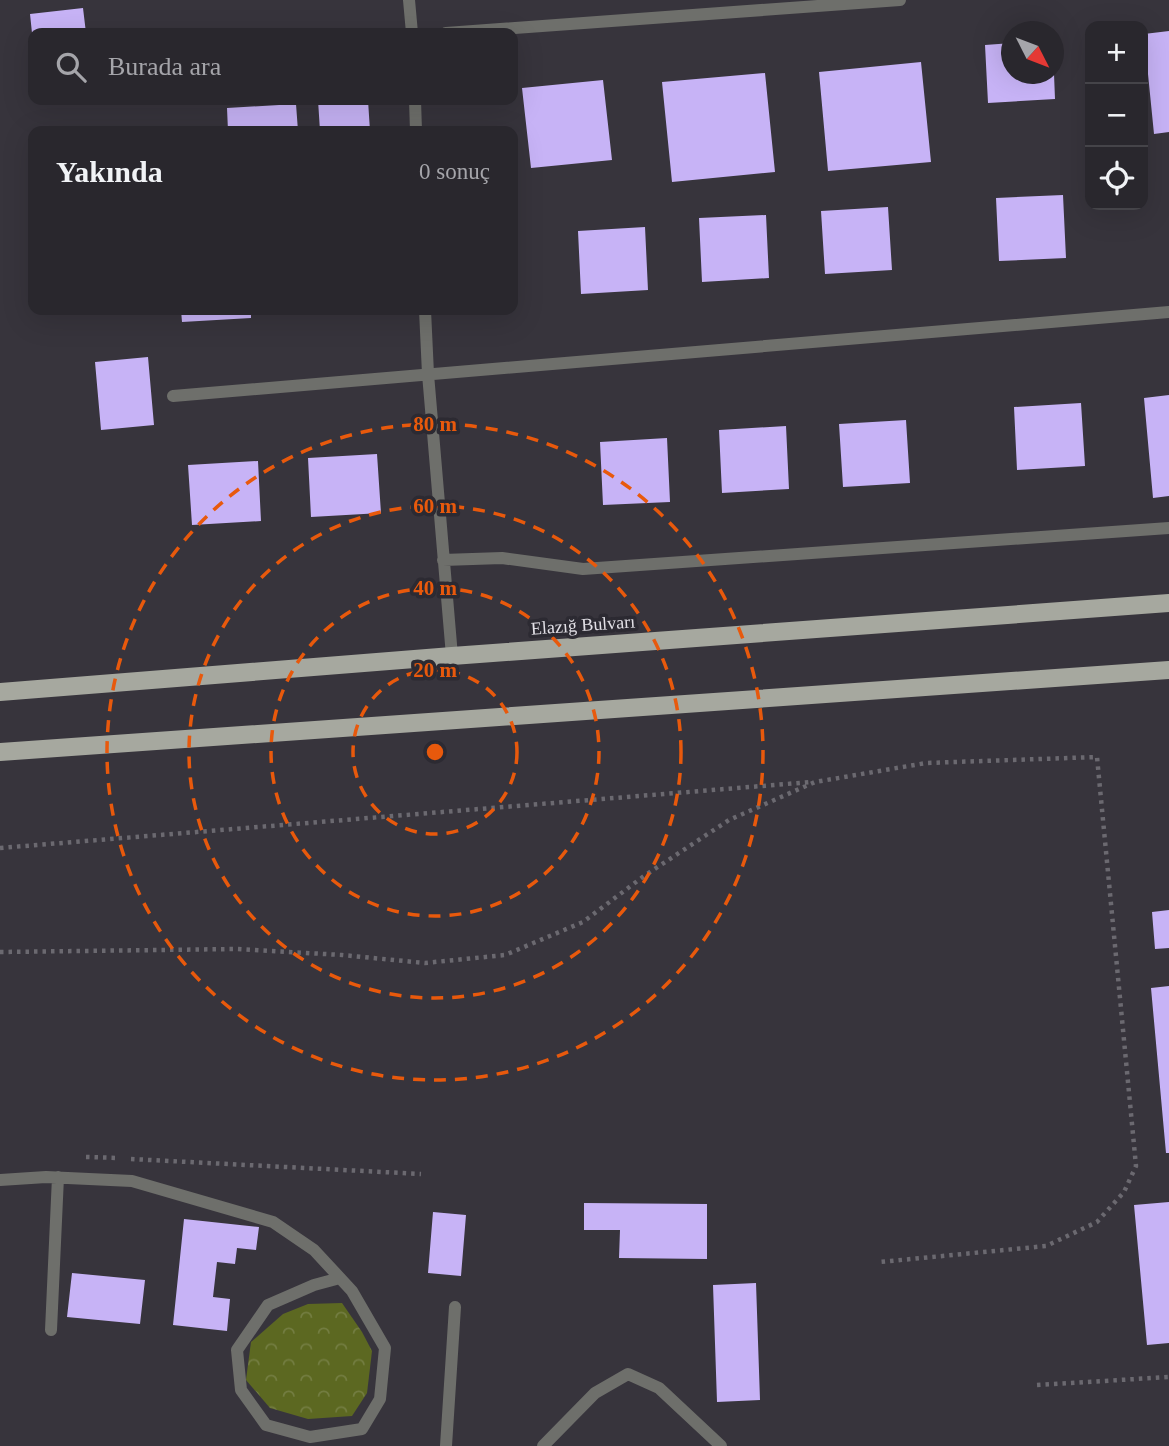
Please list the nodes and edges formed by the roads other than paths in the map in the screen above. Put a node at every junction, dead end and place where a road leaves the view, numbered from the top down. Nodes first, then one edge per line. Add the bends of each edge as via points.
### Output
1 (409, 0) edge
2 (900, 0) edge
3 (412, 28) edge
4 (515, 28) edge
5 (415, 105) edge
6 (416, 126) edge
7 (1169, 312) edge
8 (425, 315) edge
9 (428, 374) junction
10 (173, 396) dead end
11 (1169, 528) edge
12 (443, 560) junction
13 (1169, 603) edge
14 (452, 656) junction
15 (1169, 670) edge
16 (0, 692) edge
17 (0, 752) edge
18 (58, 1178) junction
19 (0, 1180) edge
20 (340, 1278) junction
21 (455, 1307) dead end
22 (51, 1330) dead end
23 (446, 1446) edge
24 (543, 1446) edge
25 (721, 1446) edge

1 - 3 lane
2 - 4 lane
5 - 6 lane
7 - 9 lane
8 - 9 lane
9 - 10 lane
9 - 12 lane
11 - 12 lane via 583,569 502,558
12 - 14 lane
13 - 14 main road, Elazığ Bulvarı
14 - 16 main road, Elazığ Bulvarı
15 - 17 main road
18 - 19 lane
18 - 20 lane via 132,1181 273,1222 314,1250
18 - 22 lane
20 - 20 lane via 385,1348 380,1399 362,1429 310,1437 266,1425 241,1390 237,1350 268,1305
21 - 23 lane
24 - 25 lane via 595,1393 628,1374 659,1388

